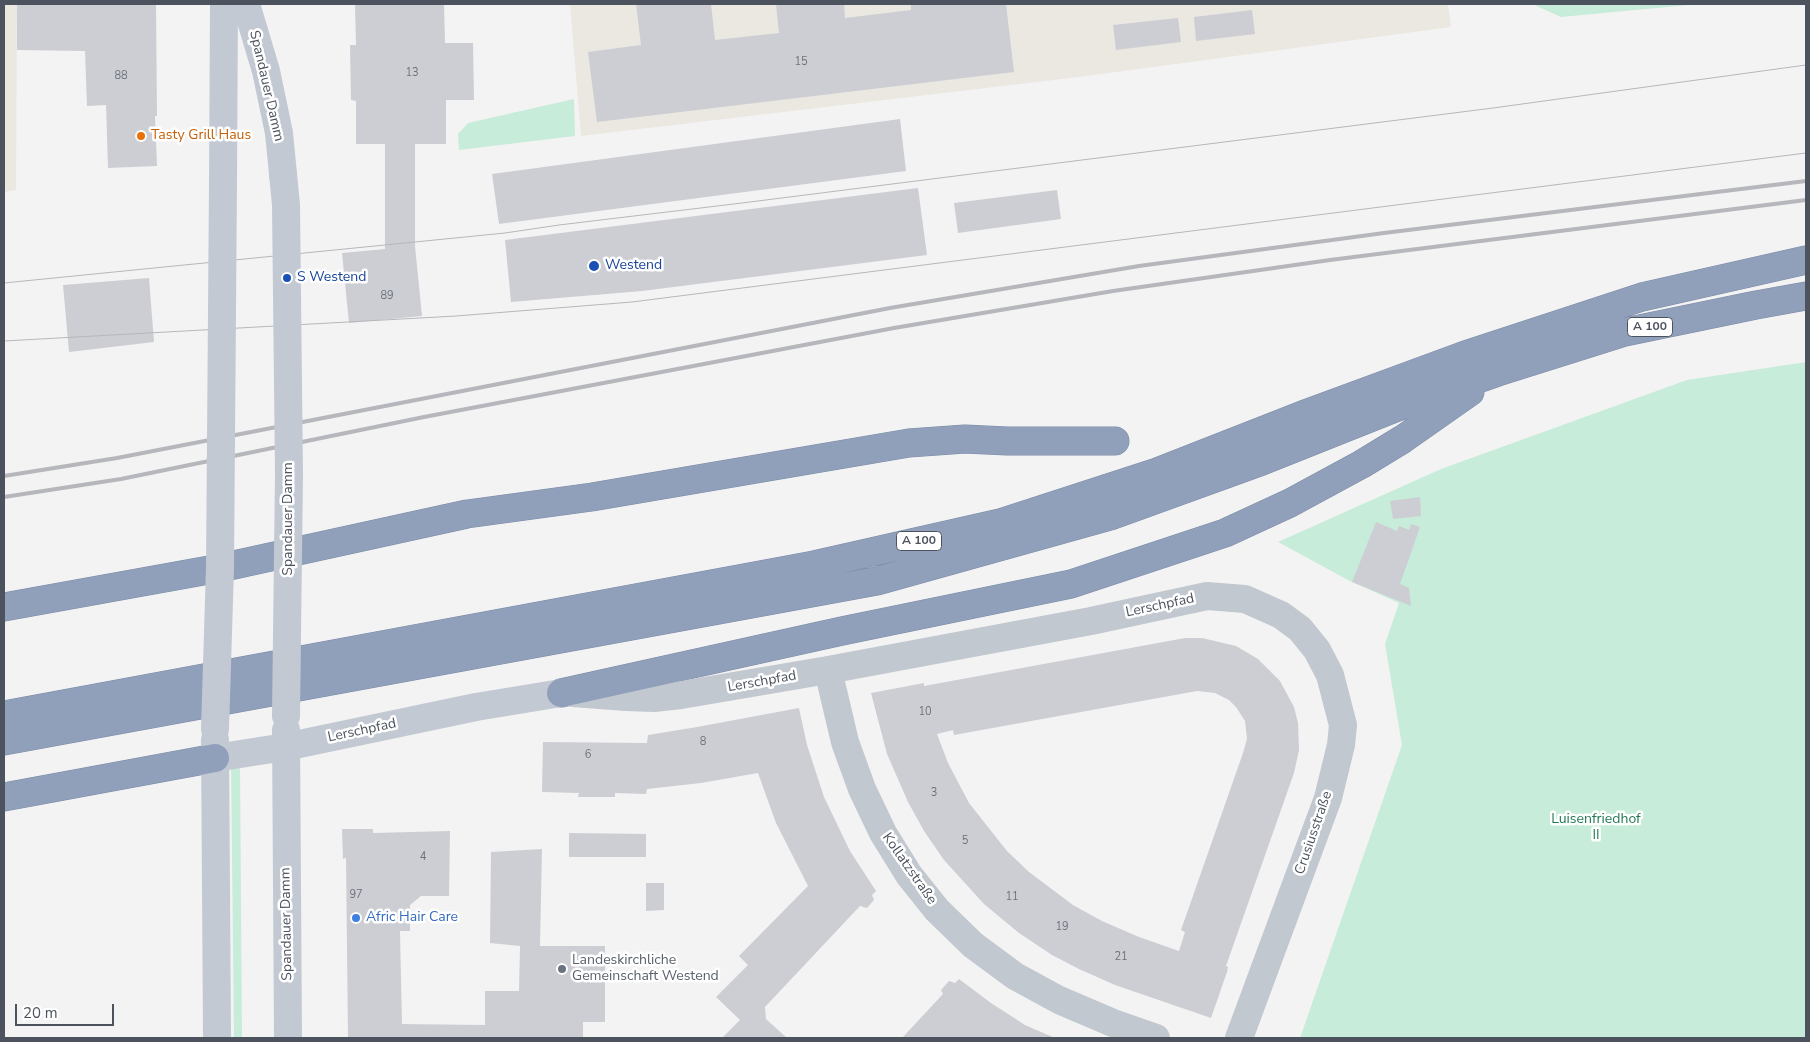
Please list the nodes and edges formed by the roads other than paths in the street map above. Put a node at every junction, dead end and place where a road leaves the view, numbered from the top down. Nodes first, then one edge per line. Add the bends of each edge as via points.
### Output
1 (224, 4) edge
2 (246, 4) edge
3 (1806, 260) edge
4 (1806, 296) edge
5 (1498, 372) junction
6 (1115, 440) dead end
7 (289, 554) junction
8 (220, 568) junction
9 (4, 607) edge
10 (1300, 629) joint
11 (828, 670) junction
12 (562, 693) junction
13 (4, 715) edge
14 (4, 742) edge
15 (285, 747) junction
16 (215, 758) junction
17 (4, 797) edge
18 (218, 1038) edge
19 (288, 1038) edge
20 (1156, 1038) edge
21 (1240, 1038) edge

1 - 8 main road, bridge
2 - 7 main road, Spandauer Damm, bridge via 266,71 279,133 286,205
3 - 13 highway, A 100 via 1642,297 1483,349 1157,472 1000,523 814,565
4 - 5 highway, A 100 via 1626,332
5 - 12 highway via 1362,464 1225,533 1071,584
5 - 14 highway, A 100 via 1110,516 877,581
6 - 7 highway via 1007,442 965,439 909,443 592,497 467,514
7 - 8 highway
7 - 15 main road, Spandauer Damm, bridge
8 - 9 highway
8 - 16 main road, bridge
10 - 11 street, Lerschpfad via 1281,615 1245,599 1206,596
10 - 21 street, Crusiusstraße via 1317,650 1330,675 1343,725 1341,745 1328,798
11 - 12 street, Lerschpfad via 654,698
11 - 20 street, Kollatzstraße via 845,742 862,789 887,840 937,910 973,945 1015,976 1059,1000
12 - 15 main road, Lerschpfad via 476,707
15 - 16 main road, Lerschpfad
15 - 19 main road, Spandauer Damm
16 - 17 highway
16 - 18 main road

